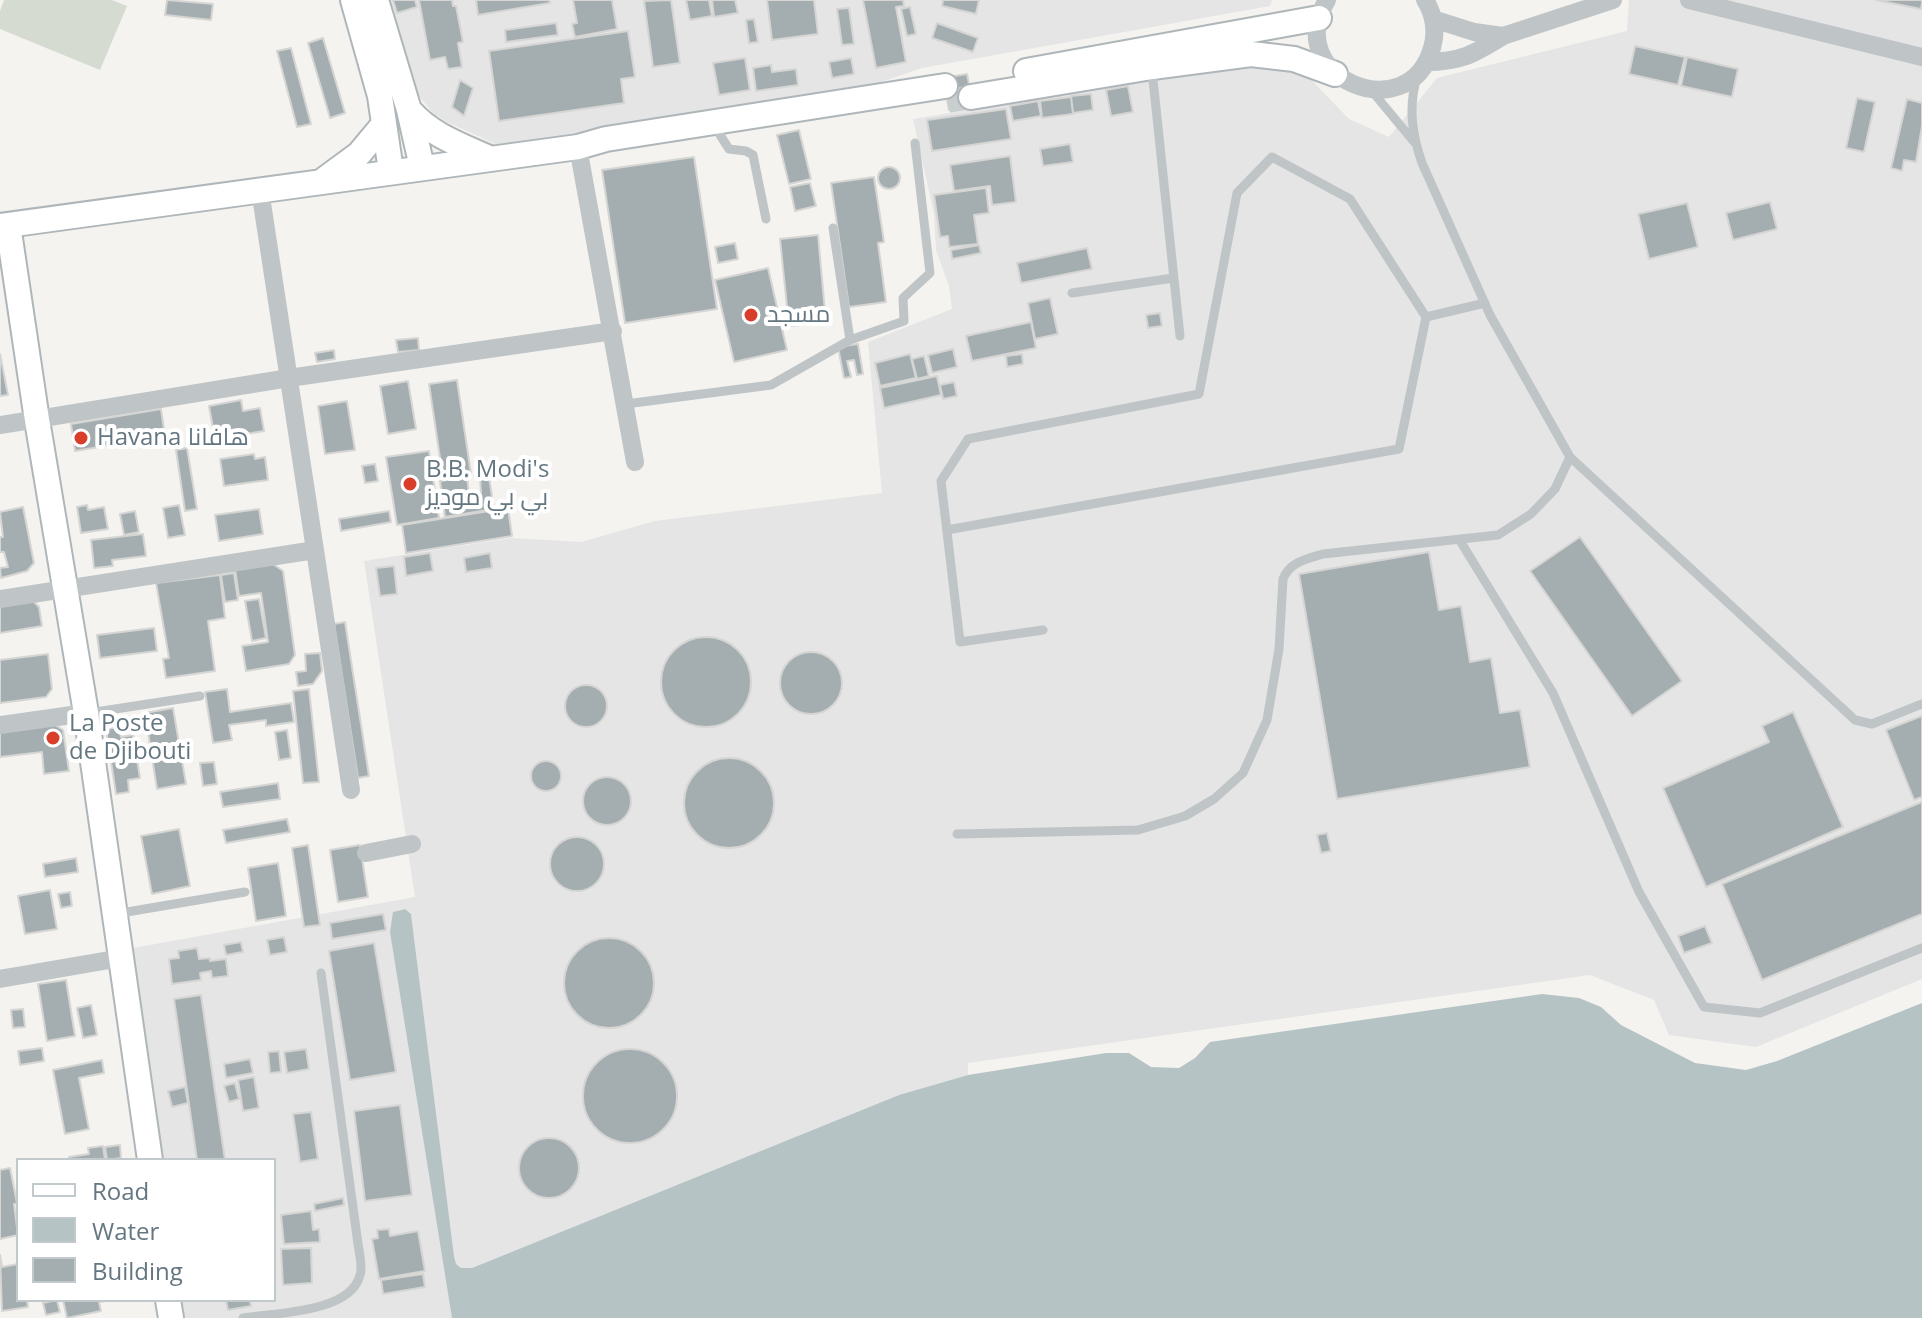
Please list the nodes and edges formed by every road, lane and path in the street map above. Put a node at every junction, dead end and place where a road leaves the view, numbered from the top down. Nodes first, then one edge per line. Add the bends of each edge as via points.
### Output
1 (353, 0) edge
2 (376, 0) edge
3 (1613, 0) edge
4 (1689, 0) edge
5 (1324, 5) edge
6 (1429, 6) edge
7 (1503, 36) junction
8 (1922, 57) edge
9 (1152, 67) junction
10 (1422, 67) junction
11 (1335, 74) junction
12 (1371, 90) junction
13 (958, 92) junction
14 (409, 110) junction
15 (804, 115) junction
16 (384, 124) junction
17 (720, 135) junction
18 (915, 143) dead end
19 (1416, 144) junction
20 (580, 147) junction
21 (489, 158) junction
22 (422, 167) junction
23 (391, 171) junction
24 (323, 181) junction
25 (260, 190) junction
26 (766, 219) dead end
27 (4, 226) edge
28 (833, 228) dead end
29 (1173, 278) junction
30 (1072, 293) dead end
31 (1485, 303) junction
32 (1426, 317) junction
33 (613, 331) junction
34 (1180, 336) dead end
35 (850, 340) junction
36 (289, 378) junction
37 (626, 404) junction
38 (37, 420) junction
39 (0, 425) edge
40 (1570, 457) junction
41 (635, 462) dead end
42 (947, 530) junction
43 (1459, 539) junction
44 (315, 550) junction
45 (67, 589) junction
46 (0, 599) edge
47 (1043, 630) dead end
48 (200, 696) dead end
49 (1922, 704) edge
50 (86, 713) junction
51 (0, 725) edge
52 (351, 790) dead end
53 (957, 834) dead end
54 (412, 844) dead end
55 (366, 853) dead end
56 (245, 892) dead end
57 (115, 914) junction
58 (1922, 948) edge
59 (121, 958) junction
60 (321, 973) dead end
61 (0, 979) edge
62 (150, 1158) edge
63 (243, 1318) edge

1 - 16 main road
2 - 14 main road
3 - 7 street
4 - 8 street
5 - 11 street via 1319,48
5 - 13 main road
6 - 7 street via 1474,32
6 - 10 street via 1434,41
7 - 10 street via 1472,56
9 - 11 main road via 1272,55
9 - 13 main road
9 - 29 lane
10 - 12 street via 1397,86
10 - 19 lane via 1410,101
11 - 12 street
12 - 19 lane
13 - 15 main road
14 - 21 main road via 437,135
14 - 22 main road
15 - 17 main road
15 - 20 main road via 606,139
16 - 23 main road
16 - 24 main road via 359,154
17 - 20 main road via 603,151
17 - 26 lane via 729,149 753,155
18 - 35 lane via 930,273 903,298 904,321
19 - 31 lane
20 - 21 main road
20 - 33 street
21 - 22 main road
22 - 23 main road
23 - 24 main road
24 - 25 main road
25 - 27 main road
25 - 36 street
27 - 38 main road
28 - 35 lane
29 - 30 lane
29 - 34 lane
31 - 32 lane
31 - 40 lane
32 - 42 lane via 1399,449
32 - 42 lane via 1350,199 1272,157 1237,193 1199,394 968,439 941,481
33 - 36 street
33 - 37 street
35 - 37 lane via 771,385
36 - 38 street
36 - 44 street
37 - 41 street
38 - 39 street
38 - 45 main road
40 - 43 lane via 1555,489 1531,514 1498,535
40 - 49 lane via 1855,720 1872,724
42 - 47 lane via 960,642
43 - 53 lane via 1323,554 1287,569 1267,720 1243,773 1214,799 1185,816 1138,830
43 - 58 lane via 1553,693 1639,892 1704,1007 1760,1013
44 - 45 street
44 - 52 street
45 - 46 street
45 - 50 main road
48 - 50 lane
50 - 51 street
50 - 57 main road
54 - 55 street
56 - 57 lane
57 - 59 main road
59 - 61 street
59 - 62 main road
60 - 63 lane via 360,1275 333,1305

